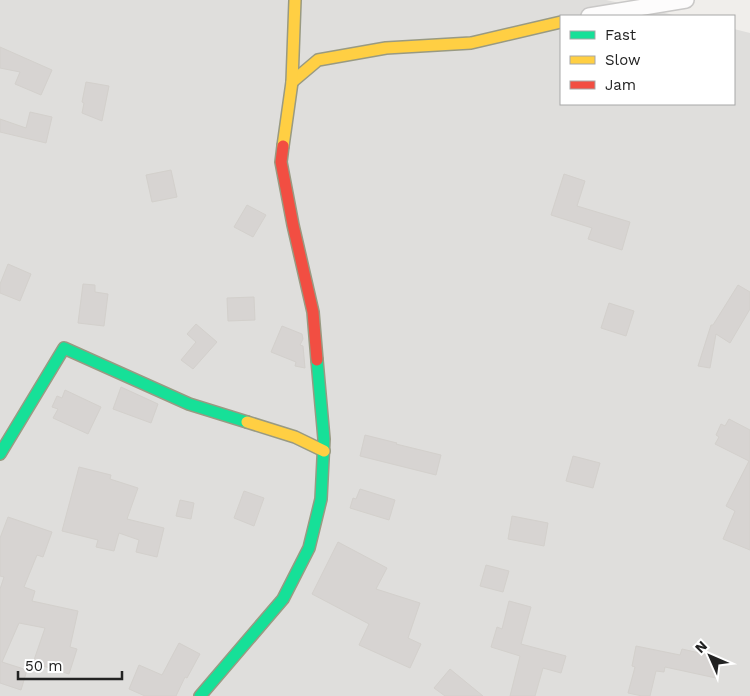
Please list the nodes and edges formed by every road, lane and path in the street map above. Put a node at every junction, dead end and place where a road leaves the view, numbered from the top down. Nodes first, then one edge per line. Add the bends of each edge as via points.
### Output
1 (295, 0) edge
2 (686, 0) edge
3 (595, 15) edge
4 (560, 22) edge
5 (292, 82) junction
6 (324, 451) junction
7 (0, 454) edge
8 (200, 696) edge

1 - 5 street
2 - 3 street
4 - 5 street via 471,43 386,48 318,60
5 - 6 street via 281,162 313,312
6 - 7 street via 294,437 189,404 64,348
6 - 8 street via 321,499 309,548 284,599

